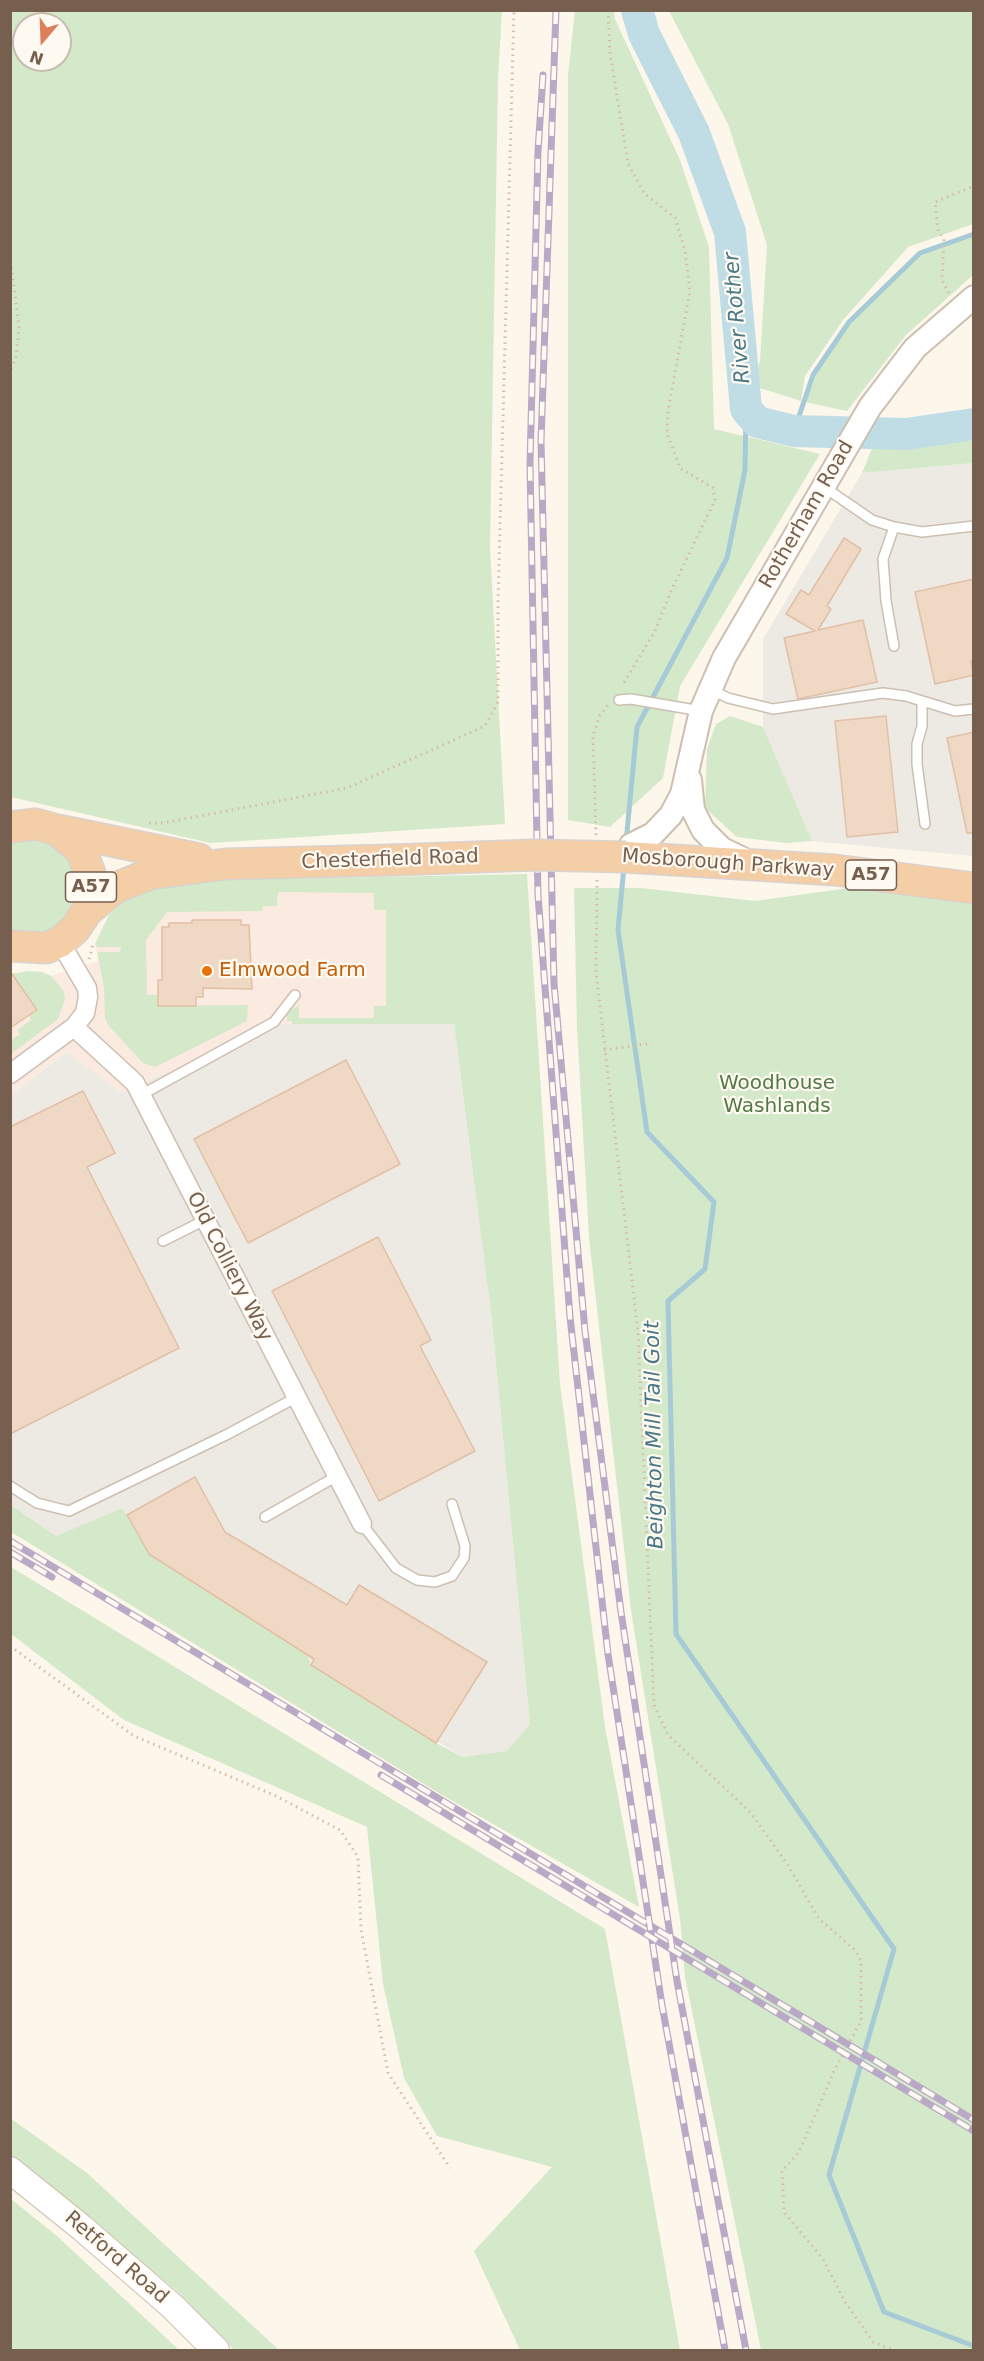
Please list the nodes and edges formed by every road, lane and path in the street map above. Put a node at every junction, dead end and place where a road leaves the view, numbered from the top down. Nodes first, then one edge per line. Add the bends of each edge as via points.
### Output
1 (514, 10) edge
2 (608, 10) edge
3 (974, 186) edge
4 (10, 255) edge
5 (942, 280) dead end
6 (974, 297) edge
7 (10, 371) edge
8 (824, 487) junction
9 (974, 526) edge
10 (894, 527) junction
11 (894, 646) dead end
12 (710, 689) junction
13 (619, 700) junction
14 (922, 702) junction
15 (974, 709) edge
16 (701, 711) junction
17 (689, 763) junction
18 (142, 823) dead end
19 (925, 824) dead end
20 (10, 827) edge
21 (57, 830) junction
22 (596, 836) dead end
23 (628, 851) junction
24 (554, 855) joint
25 (226, 864) junction
26 (768, 866) junction
27 (597, 870) dead end
28 (974, 888) edge
29 (87, 911) junction
30 (53, 945) junction
31 (10, 946) edge
32 (10, 959) edge
33 (295, 995) dead end
34 (74, 1027) junction
35 (652, 1043) dead end
36 (604, 1050) junction
37 (10, 1074) edge
38 (141, 1095) junction
39 (206, 1220) junction
40 (163, 1241) dead end
41 (297, 1397) junction
42 (337, 1476) junction
43 (10, 1486) edge
44 (452, 1504) dead end
45 (265, 1517) dead end
46 (362, 1524) joint
47 (10, 1646) edge
48 (450, 2168) dead end
49 (10, 2170) edge
50 (216, 2350) edge
51 (893, 2350) edge

1 - 18 path via 498,702 485,726 347,788 163,823
2 - 13 path via 610,53 628,164 644,193 675,218 685,250 690,291 666,433 680,468 713,488 715,500 656,631 622,687
3 - 5 path via 935,202 938,231 944,239
4 - 7 path via 19,326 16,358
6 - 8 street, Rotherham Road via 915,348 870,407
8 - 10 lane via 872,520
8 - 12 street, Rotherham Road via 724,658
9 - 10 lane via 922,532
10 - 11 lane via 883,559
12 - 14 lane via 728,698 773,709 883,693
12 - 16 street, Rotherham Road
13 - 16 lane
13 - 22 path via 600,715 593,735
14 - 15 lane via 955,711
14 - 19 lane via 917,764
16 - 17 street, Rotherham Road
17 - 23 street, Rotherham Road via 682,794 671,815
17 - 26 street via 692,803 703,830 730,854
20 - 21 highway, A57 via 36,824
21 - 25 highway, Chesterfield Road / A57
21 - 29 highway, A57 via 81,850 90,873
23 - 24 highway, Mosborough Parkway / A57, bridge
23 - 26 highway, Mosborough Parkway / A57
24 - 25 highway, Chesterfield Road / A57, bridge
25 - 29 highway, Chesterfield Road / A57 via 132,879
26 - 28 highway, Mosborough Parkway / A57 via 835,870
27 - 36 path via 596,972
29 - 30 highway, A57 via 75,929
30 - 31 highway
30 - 32 highway, A57
30 - 34 street via 84,979 88,997 85,1013
33 - 38 lane via 274,1022
34 - 37 street
34 - 38 street, Old Colliery Way via 135,1083
35 - 36 path
36 - 51 path via 638,1332 654,1705 668,1735 751,1813 788,1865 819,1919 855,1950 861,1961 861,2021 834,2071 799,2152 782,2171 784,2212 823,2259 845,2302 873,2342
38 - 39 street, Old Colliery Way
39 - 40 lane
39 - 41 street, Old Colliery Way
41 - 42 street, Old Colliery Way
41 - 43 lane via 69,1510 37,1503
42 - 45 lane
42 - 46 street, Old Colliery Way
44 - 46 lane via 465,1546 464,1558 452,1576 435,1582 417,1580 396,1568
47 - 48 path via 134,1736 274,1795 340,1830 357,1857 361,1929 388,2073
49 - 50 main road, Retford Road via 173,2307

